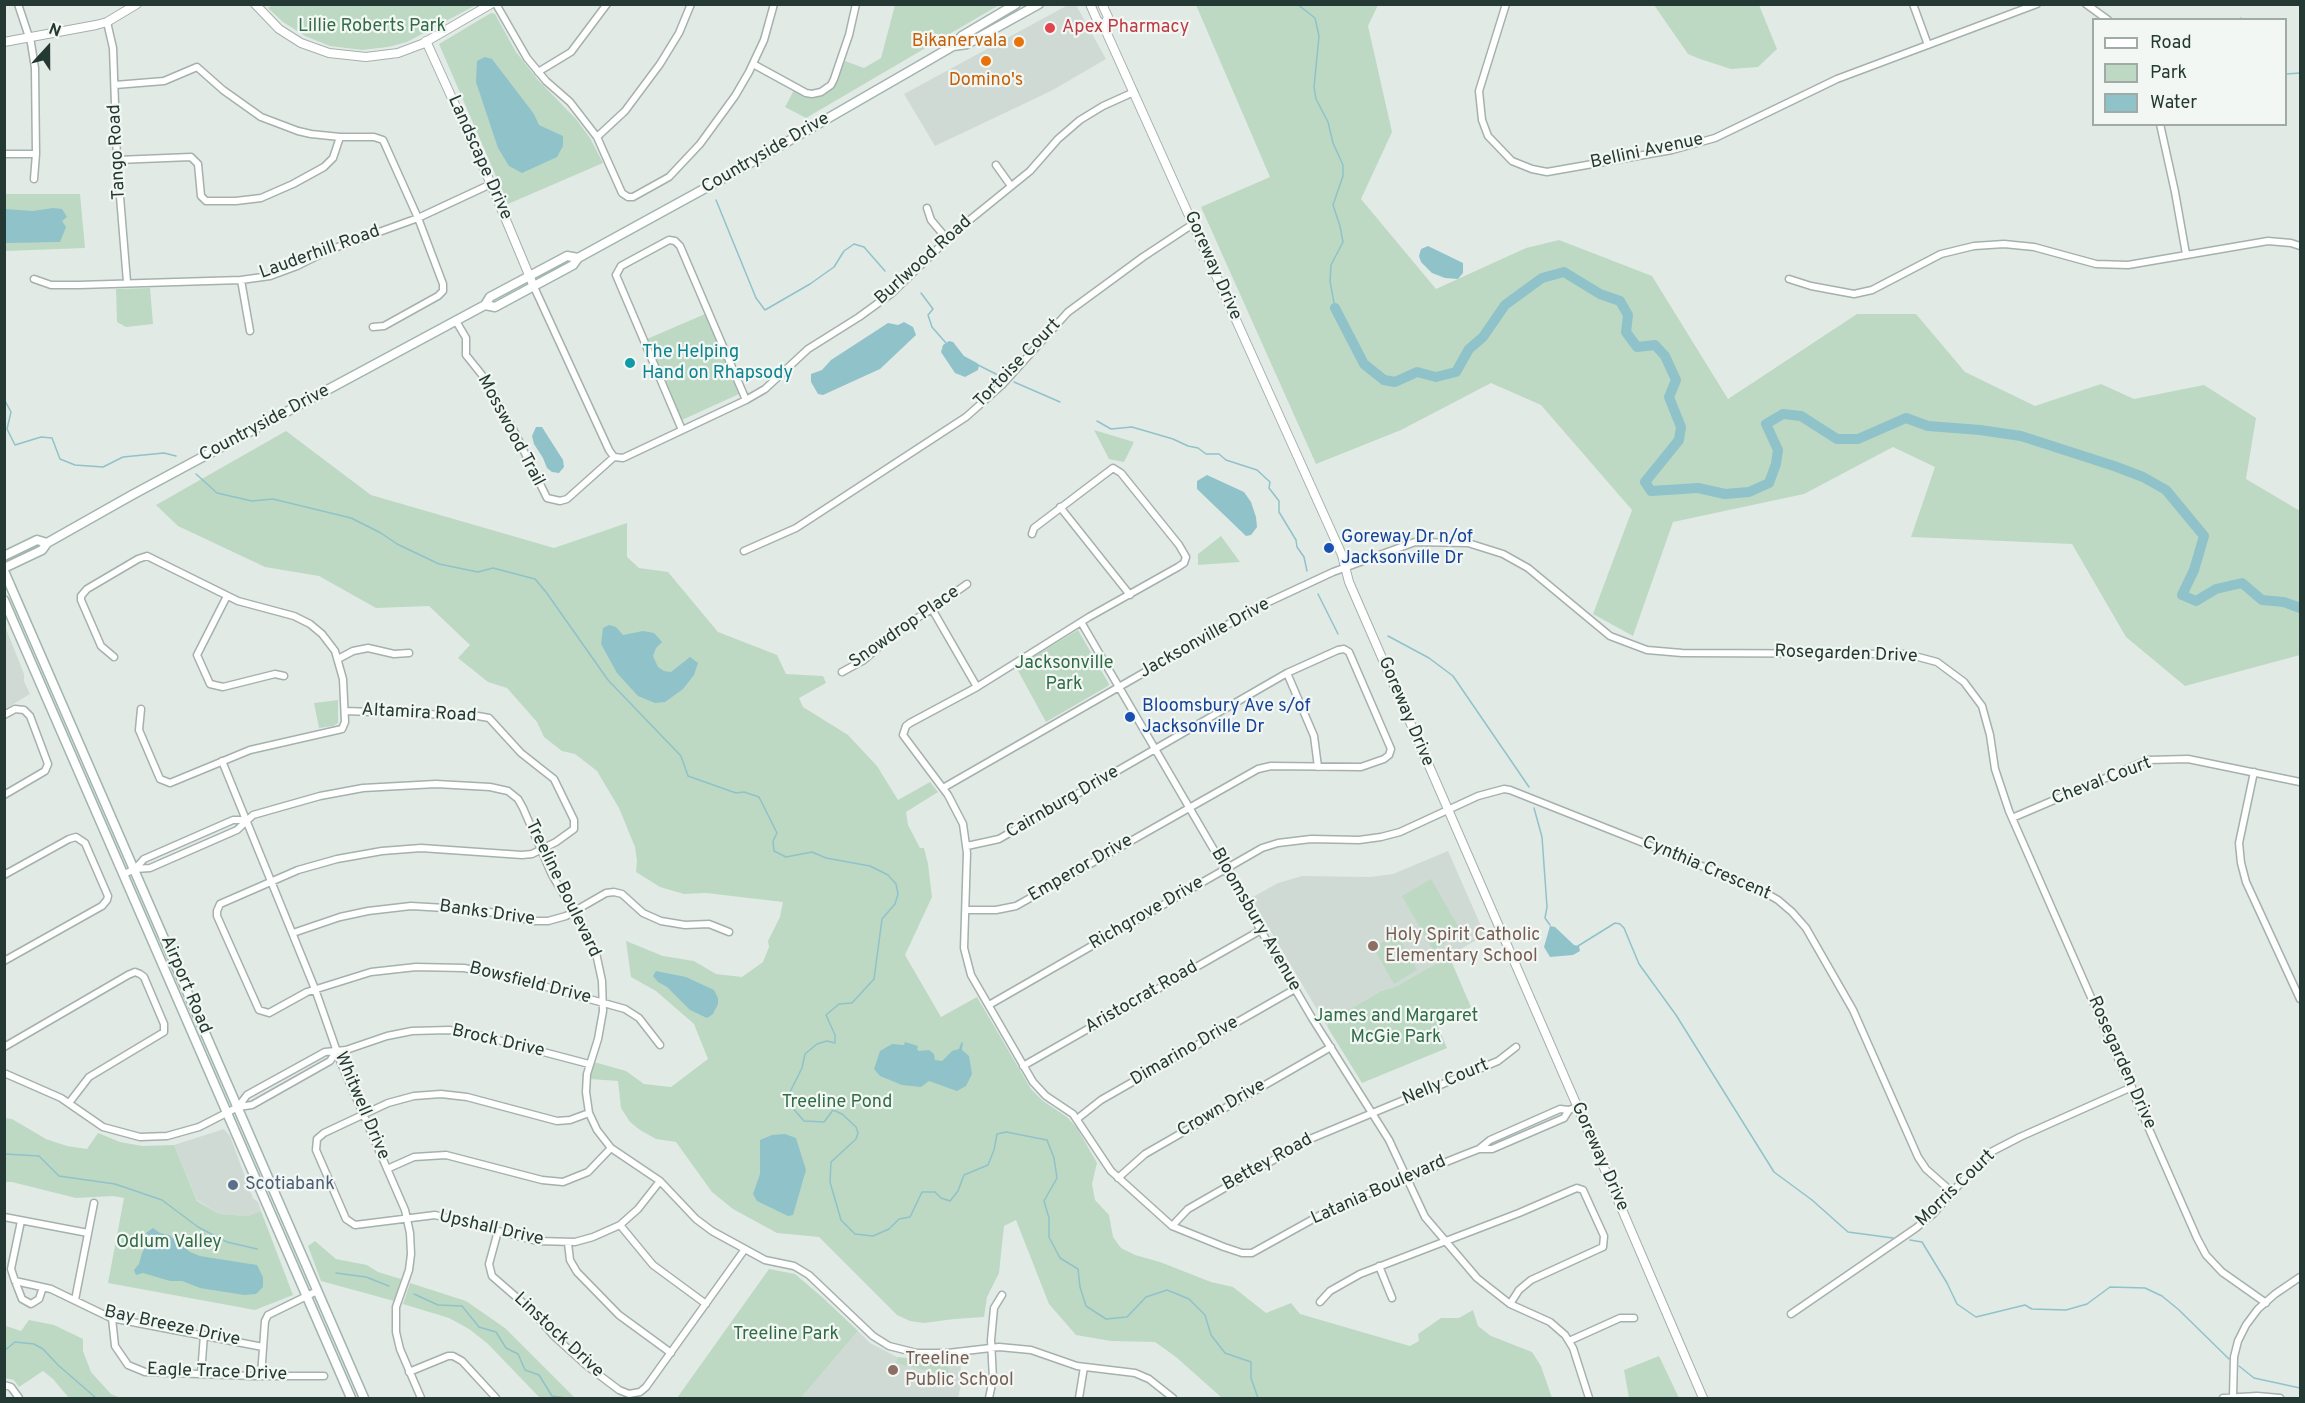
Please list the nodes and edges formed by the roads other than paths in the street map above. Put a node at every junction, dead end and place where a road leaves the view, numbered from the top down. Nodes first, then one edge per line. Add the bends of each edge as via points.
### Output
1 (18, 4) edge
2 (137, 4) edge
3 (255, 4) edge
4 (491, 4) edge
5 (496, 4) edge
6 (607, 4) edge
7 (691, 4) edge
8 (774, 4) edge
9 (856, 4) edge
10 (1016, 4) edge
11 (1039, 4) edge
12 (1090, 4) edge
13 (1102, 4) edge
14 (1506, 4) edge
15 (1912, 4) edge
16 (2037, 4) edge
17 (2086, 4) edge
18 (2105, 18) edge
19 (107, 22) junction
20 (1104, 27) junction
21 (29, 37) junction
22 (426, 41) junction
23 (4, 42) edge
24 (1928, 45) junction
25 (953, 46) junction
26 (753, 64) junction
27 (538, 72) junction
28 (115, 85) junction
29 (1134, 92) junction
30 (2160, 126) edge
31 (340, 137) junction
32 (597, 137) junction
33 (4, 154) edge
34 (36, 154) junction
35 (117, 160) junction
36 (996, 165) dead end
37 (34, 179) dead end
38 (491, 184) junction
39 (1011, 186) junction
40 (927, 208) dead end
41 (418, 218) junction
42 (1193, 224) junction
43 (947, 239) junction
44 (2301, 246) edge
45 (2186, 254) junction
46 (578, 258) junction
47 (530, 276) junction
48 (34, 279) dead end
49 (1789, 279) dead end
50 (241, 280) junction
51 (127, 282) junction
52 (534, 287) junction
53 (485, 305) junction
54 (456, 321) junction
55 (373, 327) dead end
56 (250, 331) dead end
57 (746, 400) junction
58 (682, 430) junction
59 (614, 457) junction
60 (1060, 507) junction
61 (1032, 534) dead end
62 (46, 543) junction
63 (744, 552) dead end
64 (4, 556) edge
65 (1345, 568) junction
66 (4, 570) edge
67 (967, 584) dead end
68 (1130, 594) junction
69 (227, 596) junction
70 (4, 600) edge
71 (932, 609) junction
72 (1081, 622) junction
73 (409, 653) dead end
74 (114, 657) dead end
75 (338, 659) junction
76 (842, 672) dead end
77 (1287, 674) junction
78 (284, 676) dead end
79 (977, 687) junction
80 (1119, 688) junction
81 (141, 709) dead end
82 (345, 711) junction
83 (4, 715) edge
84 (1155, 749) junction
85 (222, 761) junction
86 (1318, 767) junction
87 (2254, 772) junction
88 (2301, 782) edge
89 (943, 788) junction
90 (4, 795) edge
91 (1189, 807) junction
92 (1448, 809) junction
93 (2012, 818) junction
94 (246, 820) junction
95 (967, 846) junction
96 (541, 850) junction
97 (135, 869) junction
98 (1226, 869) junction
99 (124, 874) junction
100 (4, 875) edge
101 (271, 881) junction
102 (966, 910) junction
103 (575, 912) junction
104 (1261, 930) junction
105 (729, 932) dead end
106 (293, 933) junction
107 (4, 961) edge
108 (315, 989) junction
109 (1295, 989) junction
110 (2301, 999) edge
111 (603, 1003) junction
112 (989, 1005) junction
113 (660, 1045) dead end
114 (4, 1047) edge
115 (1331, 1047) junction
116 (1516, 1047) dead end
117 (337, 1051) junction
118 (589, 1064) junction
119 (1023, 1066) junction
120 (4, 1073) edge
121 (2132, 1087) junction
122 (69, 1103) junction
123 (238, 1107) junction
124 (1573, 1109) junction
125 (227, 1112) junction
126 (363, 1113) junction
127 (589, 1113) junction
128 (1372, 1113) junction
129 (1077, 1119) junction
130 (611, 1148) junction
131 (387, 1169) junction
132 (1118, 1178) junction
133 (1406, 1178) junction
134 (660, 1180) junction
135 (1952, 1192) junction
136 (94, 1203) dead end
137 (4, 1217) edge
138 (407, 1218) junction
139 (21, 1221) junction
140 (620, 1225) junction
141 (1172, 1227) junction
142 (498, 1231) junction
143 (88, 1233) junction
144 (1444, 1241) junction
145 (568, 1243) junction
146 (745, 1249) junction
147 (1379, 1266) junction
148 (2301, 1276) edge
149 (15, 1281) junction
150 (43, 1287) junction
151 (317, 1291) junction
152 (1002, 1295) dead end
153 (307, 1296) junction
154 (1392, 1298) dead end
155 (75, 1300) junction
156 (1320, 1302) dead end
157 (2266, 1303) junction
158 (706, 1304) junction
159 (1510, 1304) junction
160 (1791, 1314) dead end
161 (112, 1318) junction
162 (1634, 1318) dead end
163 (204, 1335) junction
164 (1569, 1341) junction
165 (262, 1347) junction
166 (991, 1348) junction
167 (671, 1353) junction
168 (1084, 1367) junction
169 (409, 1372) junction
170 (201, 1374) junction
171 (324, 1376) dead end
172 (261, 1377) junction
173 (6, 1385) edge
174 (2233, 1397) junction
175 (19, 1398) edge
176 (351, 1398) edge
177 (364, 1398) edge
178 (421, 1398) edge
179 (496, 1398) edge
180 (989, 1398) edge
181 (1078, 1398) edge
182 (1173, 1398) edge
183 (1589, 1398) edge
184 (1702, 1398) edge
185 (2223, 1398) edge
186 (2280, 1398) edge

1 - 21 street
2 - 19 street
3 - 22 street via 291,37 329,53 379,56
4 - 22 street
5 - 27 street
6 - 27 street via 571,52
7 - 32 street via 660,64 625,111
8 - 26 street
9 - 26 street via 834,80 821,92 806,93
10 - 25 main road, Countryside Drive via 962,36
11 - 25 main road, Countryside Drive via 967,44
12 - 20 street, Goreway Drive
13 - 20 street, Goreway Drive via 1108,17
14 - 24 street, Bellini Avenue via 1479,91 1482,120 1488,136 1512,161 1547,172 1672,150 1715,138 1813,89
15 - 24 street
16 - 24 street, Bellini Avenue
17 - 18 street
19 - 21 street
19 - 28 street, Tango Road
20 - 29 street, Goreway Drive
21 - 23 street
21 - 34 street via 35,68
22 - 38 street, Landscape Drive
25 - 46 main road, Countryside Drive
26 - 32 street via 693,154 669,177 637,196 622,193
27 - 32 street via 570,102
28 - 31 street via 164,81 197,67 261,117 298,131
28 - 35 street, Tango Road
29 - 39 street, Burlwood Road via 1080,120
29 - 42 street, Goreway Drive
30 - 45 street
31 - 35 street via 333,158 324,167 261,198 236,201 206,201 201,196 198,164 191,157
31 - 41 street via 374,136 383,140
33 - 34 street
34 - 37 street
35 - 51 street, Tango Road
36 - 39 street
38 - 41 street, Lauderhill Road
38 - 47 street, Landscape Drive
39 - 43 street, Burlwood Road
40 - 43 street via 931,220
41 - 50 street, Lauderhill Road via 270,276
41 - 55 street via 443,291 384,326
42 - 63 street, Tortoise Court via 1068,312 1002,385 966,417 796,528
42 - 65 street, Goreway Drive
43 - 57 street, Burlwood Road via 892,293 817,342 771,384
44 - 45 street via 2268,241
45 - 49 street via 2128,265 2096,264 2034,247 2004,244 1941,254 1872,290 1854,294
46 - 47 main road, Countryside Drive via 567,256
46 - 52 main road, Countryside Drive via 573,266
47 - 52 street, Landscape Drive
47 - 53 main road, Countryside Drive via 490,297
48 - 51 street, Lauderhill Road via 51,285
50 - 51 street, Lauderhill Road
50 - 56 street
52 - 53 main road, Countryside Drive via 495,307
52 - 59 street
53 - 54 main road, Countryside Drive
54 - 59 street, Mosswood Trail via 466,339 466,355 483,375 547,498 567,499
54 - 62 main road, Countryside Drive
57 - 58 street, Burlwood Road
57 - 58 street via 680,246 669,240 621,266 616,275
58 - 59 street, Burlwood Road via 623,458
60 - 61 street
60 - 68 street
60 - 68 street, Latania Boulevard via 1108,470 1118,469 1186,557 1184,563
62 - 64 main road, Countryside Drive via 37,540
62 - 66 main road, Countryside Drive via 42,550
65 - 80 street, Jacksonville Drive via 1260,606
65 - 92 street, Goreway Drive
65 - 93 street, Rosegarden Drive via 1415,542 1468,543 1521,563 1610,636 1647,650 1907,654 1937,662 1965,682 1982,706 1995,769
66 - 97 main road, Airport Road
67 - 71 street, Snowdrop Place
68 - 72 street, Latania Boulevard
69 - 74 street via 151,558 138,559 81,596 101,646
69 - 75 street via 304,621 322,634
69 - 78 street via 197,655 210,684 223,687 275,674
70 - 99 main road, Airport Road
71 - 76 street, Snowdrop Place
71 - 79 street
72 - 79 street, Latania Boulevard
72 - 80 street, Bloomsbury Avenue
73 - 75 street via 368,648
75 - 82 street
77 - 84 street, Cairnburg Drive
77 - 86 street via 1314,736
77 - 86 street, Emperor Drive via 1338,650 1349,652 1391,749 1384,759 1371,765
79 - 89 street, Latania Boulevard via 903,730 905,739
80 - 84 street, Bloomsbury Avenue
80 - 89 street, Jacksonville Drive
81 - 85 street via 139,730 160,779 170,783
82 - 85 street via 344,726 338,730
82 - 96 street, Altamira Road via 489,718 521,753 554,779 574,820 574,829 569,834
83 - 90 street via 15,709 30,716 48,764 45,771
84 - 91 street, Bloomsbury Avenue
84 - 95 street, Cairnburg Drive via 999,839
85 - 94 street, Whitwell Drive
86 - 91 street, Emperor Drive via 1261,767
87 - 88 street, Cheval Court
87 - 93 street, Cheval Court via 2188,759 2148,760
87 - 110 street via 2240,843 2241,863 2246,882
89 - 95 street, Latania Boulevard via 963,824
91 - 98 street, Bloomsbury Avenue
91 - 102 street, Emperor Drive via 1016,906
92 - 98 street, Richgrove Drive via 1381,837 1311,838 1278,843
92 - 124 street, Goreway Drive
92 - 135 street, Cynthia Crescent via 1492,791 1510,790 1757,888 1778,900 1806,928 1826,960 1853,1010 1918,1157
93 - 121 street, Rosegarden Drive
94 - 96 street, Treeline Boulevard via 291,803 363,788 436,784 490,787 508,791 521,803
94 - 97 street, Treeline Boulevard via 237,830 150,868
94 - 97 street, Treeline Boulevard via 233,820 164,850 144,859
94 - 101 street, Whitwell Drive
95 - 102 street, Latania Boulevard
96 - 101 street via 514,855 451,849 382,851 326,862
96 - 103 street, Treeline Boulevard
97 - 99 street, Treeline Boulevard
97 - 123 main road, Airport Road
98 - 104 street, Bloomsbury Avenue
98 - 112 street, Richgrove Drive
99 - 125 main road, Airport Road
100 - 107 street via 76,837 85,843 108,896 102,906
101 - 106 street, Whitwell Drive
101 - 108 street, Bowsfield Drive via 220,904 218,916 259,1010 269,1013
102 - 112 street, Latania Boulevard via 966,961
103 - 105 street, Banks Drive via 606,893 618,892 643,913 661,921 709,924
103 - 106 street, Banks Drive via 542,922 456,907 397,907 340,917
103 - 111 street, Treeline Boulevard via 596,953
104 - 109 street, Bloomsbury Avenue
104 - 119 street, Aristocrat Road
106 - 108 street, Whitwell Drive
108 - 111 street, Bowsfield Drive via 360,974 447,966 496,973
108 - 117 street, Whitwell Drive
109 - 115 street, Bloomsbury Avenue
109 - 129 street, Dimarino Drive via 1101,1100
111 - 113 street, Bowsfield Drive via 635,1014
111 - 118 street, Treeline Boulevard via 600,1033
112 - 119 street, Latania Boulevard
114 - 122 street via 128,975 135,972 144,977 164,1032 89,1077
115 - 128 street, Bloomsbury Avenue
115 - 132 street, Crown Drive via 1145,1154
116 - 128 street, Nelly Court via 1498,1061
117 - 118 street, Brock Drive via 396,1034 449,1030
117 - 123 street, Brock Drive via 330,1061 252,1105
117 - 123 street, Brock Drive via 325,1052 247,1095
117 - 126 street, Whitwell Drive
118 - 127 street, Treeline Boulevard via 585,1092
119 - 129 street, Latania Boulevard via 1040,1090
120 - 122 street, Brock Drive
121 - 135 street, Morris Court via 1991,1152
121 - 157 street, Rosegarden Drive via 2206,1255 2222,1272
122 - 125 street, Brock Drive via 103,1127 149,1138 183,1132
123 - 125 street, Brock Drive
123 - 151 main road, Airport Road
124 - 133 street, Latania Boulevard via 1564,1118 1492,1149 1479,1149
124 - 184 street, Goreway Drive
125 - 153 main road, Airport Road
126 - 127 street via 396,1100 430,1094 467,1097 552,1120 570,1120
126 - 131 street, Whitwell Drive
126 - 138 street, Upshall Drive via 320,1136 316,1150 348,1222 355,1225
127 - 130 street, Treeline Boulevard
128 - 133 street, Bloomsbury Avenue
128 - 141 street, Bettey Road via 1310,1139 1208,1197 1185,1211
129 - 132 street, Latania Boulevard
130 - 131 street via 588,1172 563,1182 446,1155 414,1157
130 - 134 street, Treeline Boulevard
131 - 138 street, Whitwell Drive
132 - 141 street, Latania Boulevard
133 - 141 street, Latania Boulevard via 1333,1208 1252,1253 1242,1253
133 - 144 street, Bloomsbury Avenue via 1422,1212
134 - 140 street, Upshall Drive
134 - 146 street, Treeline Boulevard via 701,1223
135 - 160 street, Morris Court via 1916,1228
136 - 143 street
137 - 139 street
138 - 142 street, Upshall Drive via 440,1215
138 - 169 street, Whitwell Drive via 410,1262 396,1307 395,1324
139 - 143 street
139 - 149 street via 11,1269
140 - 145 street, Upshall Drive
140 - 158 street via 653,1265
142 - 145 street, Upshall Drive via 537,1241
142 - 167 street, Linstock Drive via 489,1264 492,1276 580,1361 619,1390 629,1394 643,1390
143 - 155 street
144 - 147 street
144 - 159 street, Bloomsbury Avenue via 1473,1274
144 - 159 street via 1577,1188 1583,1190 1604,1236 1603,1247 1531,1280
145 - 167 street via 571,1263 577,1272 618,1315
146 - 158 street, Linstock Drive
146 - 166 street, Treeline Boulevard via 765,1260 803,1270 873,1336 889,1346 917,1353
147 - 154 street
147 - 156 street via 1329,1291
148 - 157 street
149 - 150 street, Bay Breeze Drive
149 - 150 street via 22,1299 32,1304 39,1299
150 - 155 street, Bay Breeze Drive
151 - 153 street
151 - 177 main road, Airport Road
152 - 166 street via 994,1308
153 - 165 street via 268,1315
153 - 176 main road, Airport Road
155 - 161 street, Bay Breeze Drive
157 - 174 street via 2246,1325 2238,1341
158 - 167 street, Linstock Drive
159 - 164 street, Bloomsbury Avenue via 1550,1322
161 - 163 street, Bay Breeze Drive
161 - 170 street, Eagle Trace Drive via 113,1342 130,1366 149,1373
162 - 164 street via 1620,1318
163 - 165 street, Bay Breeze Drive
163 - 170 street
164 - 183 street, Bloomsbury Avenue
165 - 172 street
166 - 168 street, Treeline Boulevard via 1030,1350
166 - 180 street via 993,1379
168 - 181 street
168 - 182 street, Treeline Boulevard via 1136,1373
169 - 178 street, Whitwell Drive
169 - 179 street via 453,1356 462,1360
170 - 172 street, Eagle Trace Drive
171 - 172 street, Eagle Trace Drive
173 - 175 street
174 - 185 street
174 - 186 street

